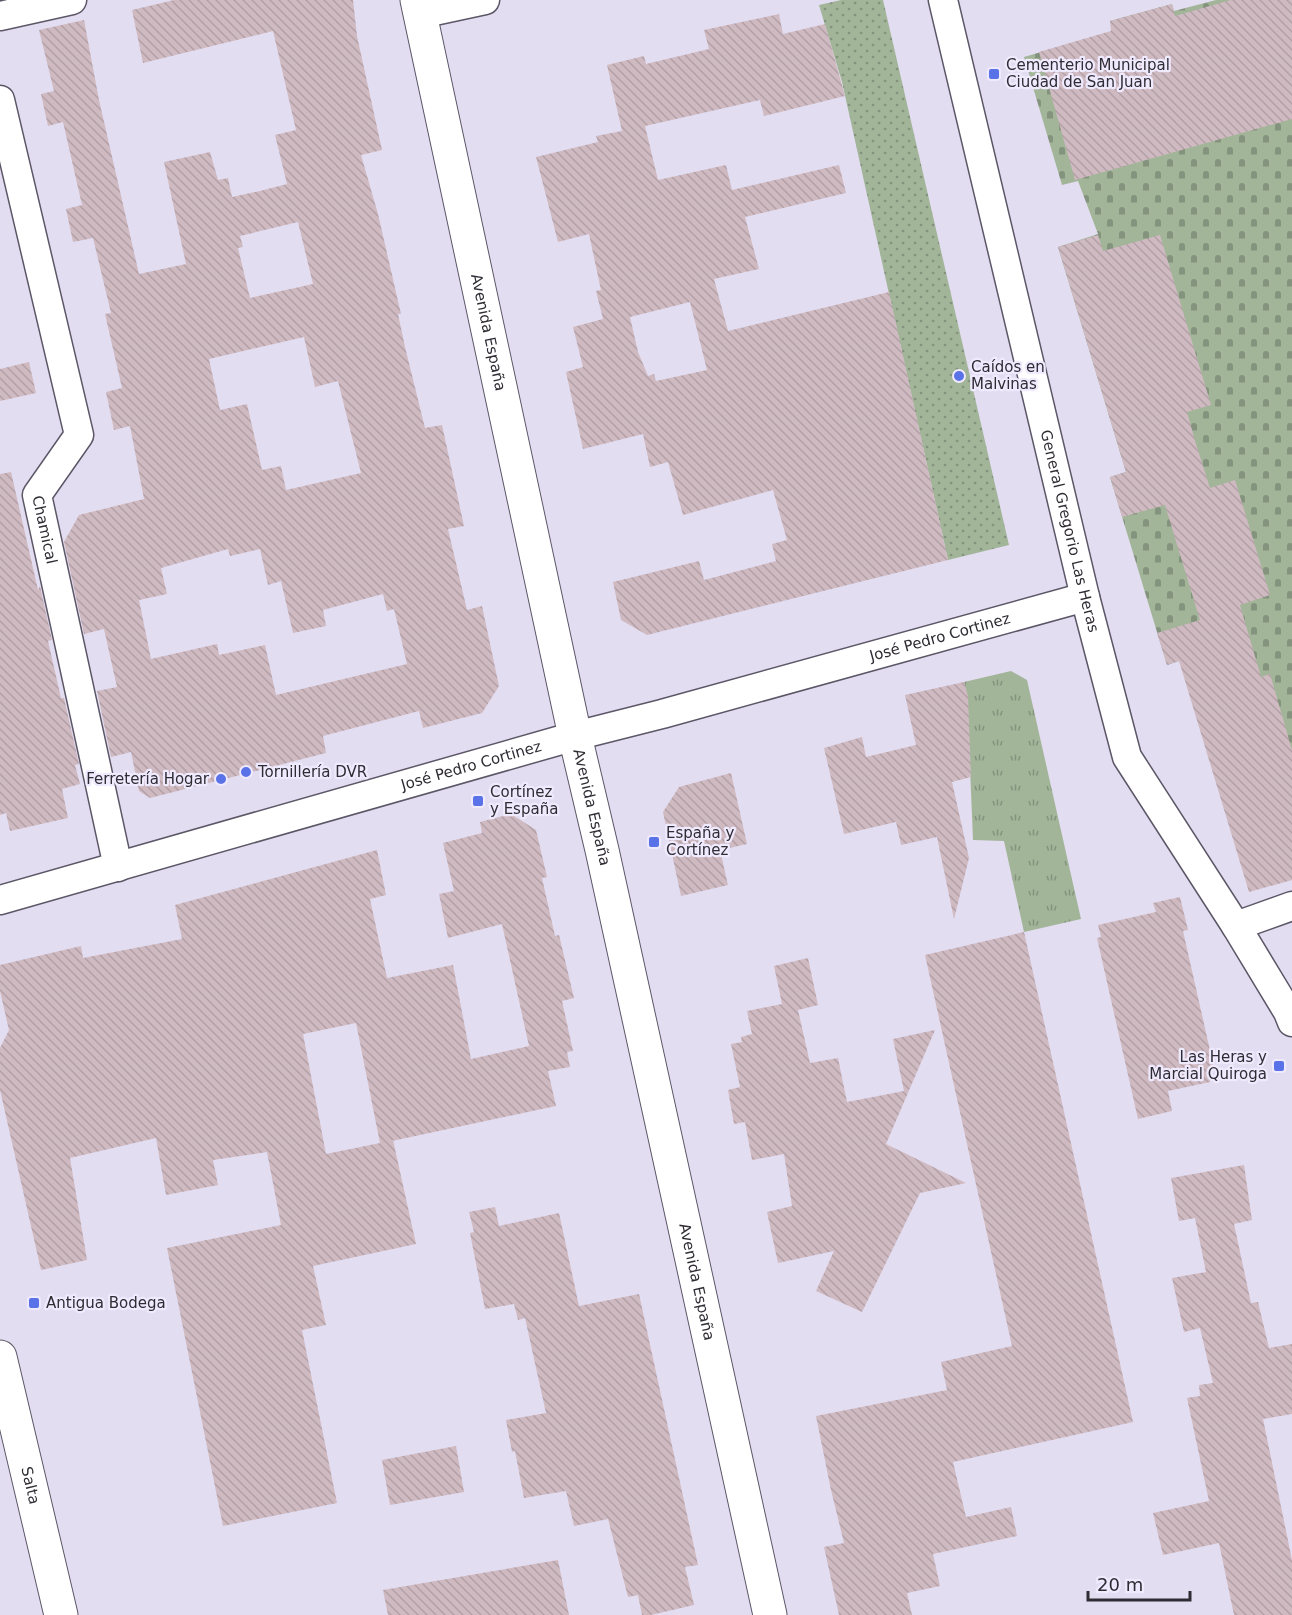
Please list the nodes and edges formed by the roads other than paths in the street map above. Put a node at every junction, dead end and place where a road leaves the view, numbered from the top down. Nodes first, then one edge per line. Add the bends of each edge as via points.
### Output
1 (72, 0) edge
2 (484, 0) edge
3 (943, 0) edge
4 (419, 7) edge
5 (0, 16) edge
6 (0, 100) edge
7 (1085, 597) junction
8 (575, 736) junction
9 (118, 867) junction
10 (0, 900) edge
11 (1292, 906) edge
12 (1236, 926) junction
13 (1292, 1022) edge
14 (0, 1357) edge
15 (60, 1615) edge
16 (770, 1615) edge

1 - 5 street
2 - 4 street
3 - 7 street, General Gregorio Las Heras
4 - 8 main road, Avenida España
6 - 9 street, Chamical via 79,435 37,495
7 - 8 street, José Pedro Cortinez
7 - 12 street, General Gregorio Las Heras via 1127,757
8 - 9 street, José Pedro Cortinez
8 - 16 main road, Avenida España
9 - 10 street, José Pedro Cortinez
11 - 12 street
12 - 13 street, General Gregorio Las Heras
14 - 15 main road, Salta

